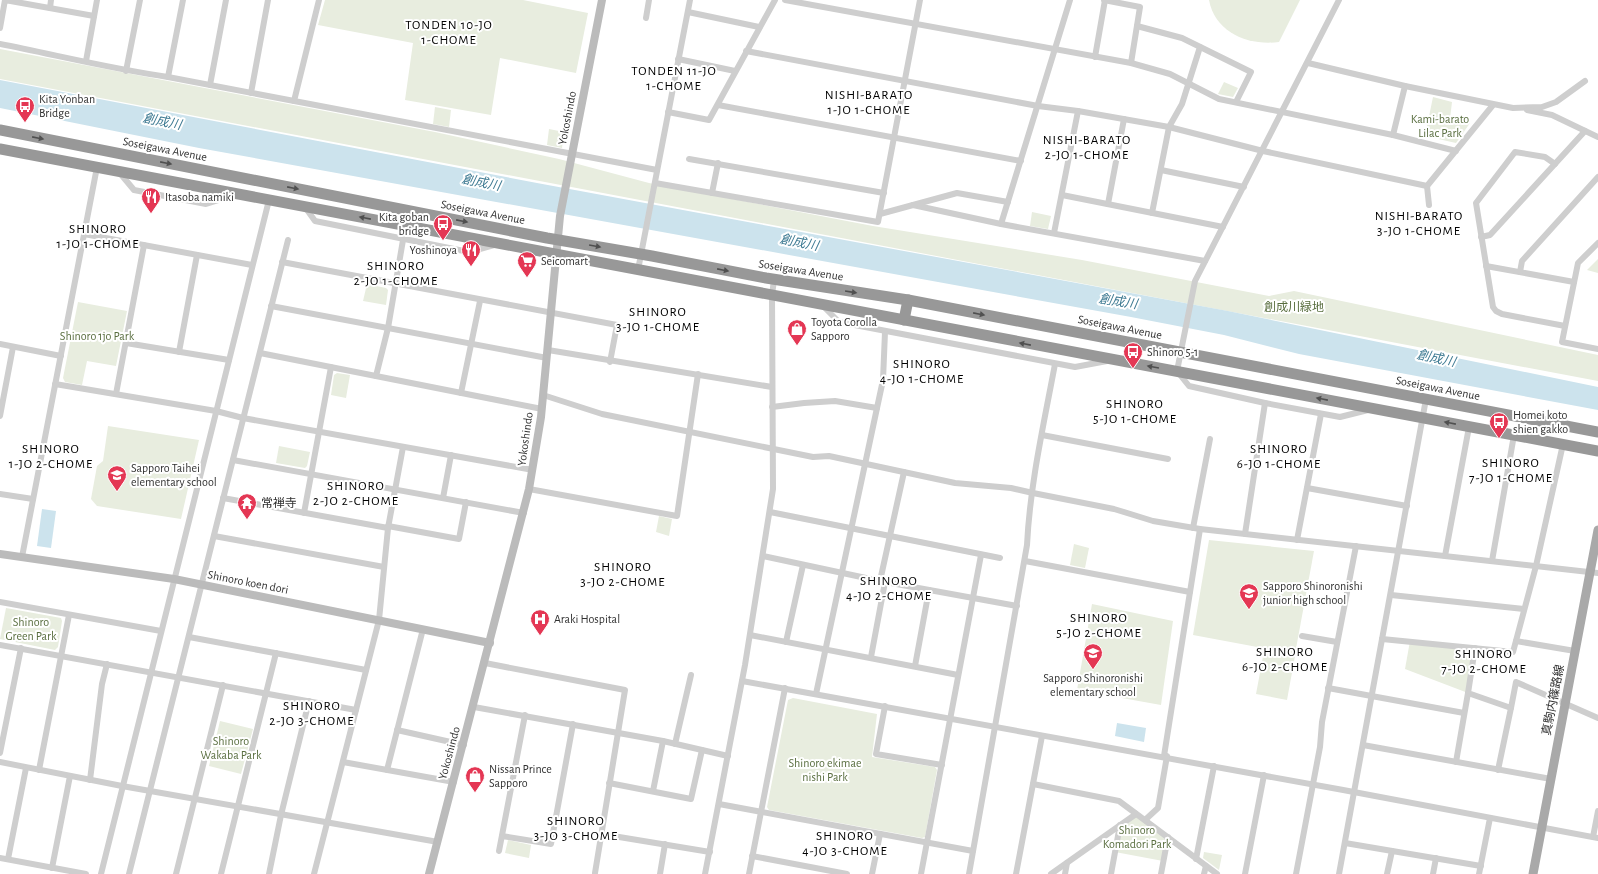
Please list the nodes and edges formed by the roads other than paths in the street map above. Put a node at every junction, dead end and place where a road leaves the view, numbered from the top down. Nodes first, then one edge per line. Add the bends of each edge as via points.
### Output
1 (51, 0) edge
2 (97, 0) edge
3 (140, 0) edge
4 (183, 0) edge
5 (226, 0) edge
6 (268, 0) edge
7 (320, 0) edge
8 (602, 0) edge
9 (649, 0) edge
10 (690, 0) edge
11 (775, 0) edge
12 (785, 0) edge
13 (920, 0) edge
14 (1070, 0) edge
15 (1105, 0) edge
16 (1339, 0) edge
17 (50, 8) junction
18 (688, 12) junction
19 (94, 16) junction
20 (646, 18) dead end
21 (916, 24) junction
22 (1137, 26) junction
23 (759, 27) junction
24 (0, 28) edge
25 (0, 44) edge
26 (1200, 46) junction
27 (1056, 50) junction
28 (746, 51) junction
29 (1095, 56) junction
30 (678, 59) junction
31 (86, 61) junction
32 (1131, 63) junction
33 (1308, 63) junction
34 (126, 71) junction
35 (736, 71) junction
36 (168, 77) junction
37 (904, 80) junction
38 (1585, 81) dead end
39 (1188, 84) junction
40 (210, 85) junction
41 (1405, 86) junction
42 (251, 93) junction
43 (294, 101) junction
44 (1236, 102) junction
45 (718, 104) junction
46 (1493, 105) junction
47 (1038, 106) junction
48 (1513, 108) junction
49 (1078, 111) junction
50 (668, 112) junction
51 (1282, 112) junction
52 (1124, 119) junction
53 (1168, 127) junction
54 (0, 130) edge
55 (1585, 131) junction
56 (894, 136) junction
57 (1393, 136) junction
58 (1598, 137) edge
59 (0, 149) edge
60 (1263, 151) junction
61 (1456, 151) junction
62 (572, 155) junction
63 (689, 159) dead end
64 (1022, 161) junction
65 (718, 163) junction
66 (1555, 164) junction
67 (97, 167) junction
68 (657, 170) junction
69 (1160, 170) junction
70 (119, 172) junction
71 (1598, 177) edge
72 (655, 183) junction
73 (1426, 186) junction
74 (1244, 187) junction
75 (712, 193) junction
76 (884, 193) junction
77 (238, 194) junction
78 (1062, 195) junction
79 (269, 200) junction
80 (1008, 202) junction
81 (1108, 204) junction
82 (914, 205) junction
83 (1429, 205) dead end
84 (305, 207) junction
85 (1152, 213) junction
86 (880, 214) junction
87 (1001, 224) junction
88 (1223, 227) junction
89 (1054, 233) junction
90 (84, 234) junction
91 (1482, 237) junction
92 (288, 240) dead end
93 (403, 240) junction
94 (557, 240) junction
95 (1598, 243) edge
96 (500, 244) junction
97 (144, 246) junction
98 (555, 254) junction
99 (641, 254) junction
100 (198, 255) junction
101 (1205, 261) junction
102 (282, 262) junction
103 (252, 265) junction
104 (1486, 266) junction
105 (638, 270) junction
106 (1520, 272) junction
107 (774, 280) junction
108 (1574, 282) junction
109 (396, 284) junction
110 (772, 295) junction
111 (480, 300) junction
112 (908, 300) junction
113 (822, 305) junction
114 (271, 306) junction
115 (551, 312) junction
116 (904, 320) junction
117 (1565, 326) junction
118 (388, 328) junction
119 (885, 332) junction
120 (126, 343) junction
121 (471, 343) junction
122 (0, 344) edge
123 (13, 346) junction
124 (1598, 349) edge
125 (179, 352) junction
126 (1181, 352) junction
127 (260, 353) junction
128 (547, 354) junction
129 (61, 356) junction
130 (229, 360) junction
131 (1112, 360) junction
132 (610, 362) junction
133 (1055, 364) junction
134 (330, 367) junction
135 (1177, 372) junction
136 (698, 374) junction
137 (376, 376) junction
138 (55, 384) junction
139 (772, 387) junction
140 (461, 393) junction
141 (116, 394) junction
142 (543, 395) junction
143 (1426, 399) junction
144 (1265, 403) junction
145 (772, 407) junction
146 (877, 408) junction
147 (1373, 408) junction
148 (542, 409) junction
149 (216, 411) junction
150 (1321, 414) junction
151 (0, 416) edge
152 (243, 418) junction
153 (1423, 418) junction
154 (1469, 427) junction
155 (319, 432) junction
156 (689, 432) junction
157 (1598, 432) edge
158 (1042, 435) junction
159 (1514, 435) junction
160 (1210, 439) dead end
161 (1563, 444) junction
162 (403, 447) junction
163 (773, 448) junction
164 (1598, 451) edge
165 (451, 455) junction
166 (1168, 459) dead end
167 (233, 460) junction
168 (866, 464) junction
169 (533, 470) junction
170 (904, 472) junction
171 (311, 474) junction
172 (1307, 488) junction
173 (395, 489) junction
174 (530, 489) junction
175 (1033, 493) junction
176 (0, 494) edge
177 (223, 498) junction
178 (443, 498) junction
179 (33, 499) junction
180 (466, 502) junction
181 (1407, 506) junction
182 (770, 512) junction
183 (304, 513) junction
184 (524, 513) junction
185 (388, 527) junction
186 (1193, 528) junction
187 (851, 529) junction
188 (1200, 529) junction
189 (1598, 530) edge
190 (1245, 534) junction
191 (214, 536) junction
192 (890, 536) junction
193 (1297, 540) junction
194 (1356, 546) junction
195 (1399, 551) junction
196 (0, 554) edge
197 (981, 555) junction
198 (763, 556) junction
199 (1445, 556) junction
200 (22, 557) junction
201 (1000, 558) dead end
202 (1025, 561) junction
203 (1492, 561) junction
204 (803, 565) junction
205 (1536, 566) junction
206 (384, 567) junction
207 (842, 573) junction
208 (1594, 573) edge
209 (174, 579) junction
210 (883, 581) junction
211 (201, 585) junction
212 (929, 590) junction
213 (1190, 592) junction
214 (1391, 595) junction
215 (973, 598) junction
216 (0, 602) edge
217 (1017, 606) junction
218 (1524, 609) junction
219 (69, 615) junction
220 (379, 620) junction
221 (423, 629) junction
222 (161, 631) junction
223 (750, 635) junction
224 (1302, 636) dead end
225 (189, 637) junction
226 (1382, 639) junction
227 (786, 642) junction
228 (1337, 642) junction
229 (1516, 642) junction
230 (490, 643) junction
231 (0, 644) edge
232 (21, 648) junction
233 (1475, 648) junction
234 (826, 649) junction
235 (1575, 651) junction
236 (276, 653) junction
237 (61, 656) junction
238 (871, 657) junction
239 (485, 662) junction
240 (107, 664) junction
241 (915, 666) junction
242 (366, 670) junction
243 (151, 672) junction
244 (958, 674) junction
245 (691, 675) dead end
246 (179, 677) junction
247 (742, 681) junction
248 (223, 685) junction
249 (785, 688) junction
250 (1328, 688) junction
251 (266, 693) junction
252 (1468, 693) junction
253 (816, 694) junction
254 (1372, 696) junction
255 (309, 701) junction
256 (1564, 704) junction
257 (885, 706) junction
258 (474, 707) junction
259 (1511, 708) junction
260 (356, 710) junction
261 (1464, 713) junction
262 (525, 715) junction
263 (1598, 718) edge
264 (950, 719) junction
265 (573, 724) junction
266 (996, 727) junction
267 (398, 730) junction
268 (617, 732) junction
269 (1042, 736) junction
270 (663, 741) junction
271 (675, 744) junction
272 (464, 745) junction
273 (1363, 745) junction
274 (702, 750) junction
275 (0, 753) edge
276 (728, 756) junction
277 (1165, 756) junction
278 (0, 762) edge
279 (343, 762) junction
280 (1456, 762) junction
281 (942, 765) junction
282 (1214, 766) junction
283 (26, 768) junction
284 (39, 770) junction
285 (387, 770) junction
286 (1498, 770) junction
287 (1264, 775) junction
288 (70, 776) junction
289 (1551, 779) junction
290 (90, 780) junction
291 (454, 782) junction
292 (609, 783) junction
293 (1033, 784) junction
294 (1313, 785) junction
295 (122, 786) junction
296 (653, 791) junction
297 (150, 792) junction
298 (1354, 793) junction
299 (195, 800) junction
300 (719, 804) junction
301 (238, 807) junction
302 (1598, 811) edge
303 (761, 812) junction
304 (1136, 814) junction
305 (281, 815) junction
306 (1490, 818) junction
307 (1145, 820) junction
308 (327, 823) junction
309 (1120, 825) junction
310 (1542, 828) junction
311 (601, 834) junction
312 (880, 834) junction
313 (502, 836) junction
314 (1168, 837) junction
315 (1595, 838) edge
316 (438, 842) junction
317 (927, 842) junction
318 (1344, 843) junction
319 (665, 844) junction
320 (500, 851) dead end
321 (973, 851) junction
322 (1392, 851) junction
323 (710, 852) junction
324 (752, 856) junction
325 (0, 858) edge
326 (1436, 858) junction
327 (8, 859) junction
328 (1196, 859) junction
329 (1067, 863) junction
330 (1206, 866) junction
331 (1481, 866) junction
332 (52, 868) junction
333 (595, 873) dead end
334 (86, 874) edge
335 (101, 874) edge
336 (129, 874) edge
337 (176, 874) edge
338 (221, 874) edge
339 (269, 874) edge
340 (314, 874) edge
341 (429, 874) edge
342 (660, 874) edge
343 (705, 874) edge
344 (749, 874) edge
345 (847, 874) edge
346 (872, 874) edge
347 (921, 874) edge
348 (969, 874) edge
349 (1016, 874) edge
350 (1051, 874) edge
351 (1065, 874) edge
352 (1111, 874) edge
353 (1161, 874) edge
354 (1204, 874) edge
355 (1217, 874) edge
356 (1245, 874) edge
357 (1296, 874) edge
358 (1339, 874) edge
359 (1387, 874) edge
360 (1433, 874) edge
361 (1479, 874) edge
362 (1533, 874) edge

1 - 17 street
2 - 19 street
3 - 34 street
4 - 36 street
5 - 40 street
6 - 42 street
7 - 43 street
8 - 62 street, Yokoshindo
9 - 20 street
10 - 18 street
11 - 23 street
12 - 21 street
13 - 21 street
14 - 27 street
15 - 22 street via 1140,7
15 - 29 street
16 - 33 street
17 - 19 street
17 - 24 street via 5,0
18 - 23 street
18 - 30 street
19 - 31 street
21 - 27 street
21 - 37 street
22 - 26 street via 1182,38
22 - 32 street
23 - 28 street
25 - 31 street
26 - 39 street
26 - 44 street via 1251,72
27 - 29 street
27 - 47 street
28 - 35 street
28 - 37 street
29 - 32 street
30 - 35 street
30 - 50 street
31 - 34 street
32 - 39 street via 1170,74
33 - 41 street
33 - 51 street
34 - 36 street
35 - 45 street
36 - 40 street
37 - 47 street
37 - 56 street
38 - 48 street via 1556,102 1542,107
39 - 44 street via 1219,99
39 - 53 street via 1182,104
40 - 42 street
41 - 46 street
41 - 57 street
42 - 43 street
43 - 62 street
44 - 51 street
45 - 50 street via 709,120
45 - 56 street
46 - 48 street
46 - 61 street
47 - 49 street
47 - 64 street
48 - 55 street via 1552,115
49 - 52 street
49 - 78 street
50 - 68 street
51 - 57 street
51 - 60 street
52 - 53 street
52 - 81 street
53 - 60 street
53 - 69 street
54 -> 94 highway, Soseigawa Avenue
55 - 58 street
55 - 66 street
56 - 64 street
56 - 76 street
57 - 61 street
59 - 67 highway
60 - 73 street
60 - 74 street
61 - 73 street
62 - 68 street
62 - 94 street, Yokoshindo
63 - 65 street
64 - 80 street
65 - 75 street
65 - 76 street
66 - 91 street via 1490,235
66 - 91 street via 1545,157 1516,152 1476,203
67 - 70 highway
67 - 90 street
68 - 72 street
69 - 74 street
69 - 85 street
70 - 77 highway
70 - 77 street via 134,190 206,204
71 - 106 street via 1522,261
72 - 75 street
72 - 99 street
73 - 83 street
74 - 88 street
75 - 86 street via 878,222
76 - 86 street
77 - 79 highway
78 - 81 street
78 - 89 street
79 - 84 highway
79 - 103 street
80 - 82 street via 957,193
80 - 87 street
81 - 85 street
82 - 86 street
82 - 87 street
84 - 93 street via 315,221
96 -> 84 highway
85 - 88 street
87 - 89 street
88 - 101 street
89 - 101 street
90 - 97 street
90 - 129 street
91 - 104 street
92 - 102 street
93 - 96 street via 469,252
93 - 109 street
94 - 98 street, Yokoshindo
94 -> 99 highway, Soseigawa Avenue
95 - 108 street via 1578,263
96 - 98 highway
97 - 100 street
97 - 120 street
98 - 105 highway
98 - 115 street, Yokoshindo
99 - 105 street
99 -> 107 highway, Soseigawa Avenue
100 - 103 street
100 - 125 street
101 - 126 street via 1192,292
102 - 109 street
102 - 114 street
103 - 130 street
104 - 106 street
104 - 117 street via 1491,298 1496,310 1502,314
105 - 110 highway
106 - 108 street
107 - 110 street
107 -> 112 highway, Soseigawa Avenue
108 - 117 street
109 - 111 street
109 - 118 street
110 - 113 highway
110 - 139 street
111 - 115 street
111 - 121 street
112 - 116 highway
112 -> 126 highway, Soseigawa Avenue
113 - 116 highway
113 - 119 street via 838,322
114 - 118 street
114 - 127 street
115 - 128 street, Yokoshindo
115 - 132 street via 617,325
131 -> 116 highway
117 - 124 street via 1562,342
118 - 121 street
118 - 137 street
119 - 133 street
119 - 146 street via 883,380
120 - 125 street
120 - 141 street
121 - 128 street
121 - 140 street
122 - 123 street
123 - 129 street
123 - 151 street
125 - 130 street
126 - 135 street
126 - 143 highway, Soseigawa Avenue
127 - 134 street
127 - 152 street
128 - 132 street
128 - 142 street, Yokoshindo
129 - 138 street
130 - 149 street
131 - 133 street via 1075,367
135 -> 131 highway
132 - 136 street
133 - 158 street
134 - 137 street
134 - 155 street
135 - 144 street via 1189,386
147 -> 135 highway
136 - 139 street
136 - 156 street
137 - 140 street
138 - 141 street
138 - 179 street
139 - 145 street
140 - 148 street
141 - 149 street
142 - 148 street, Yokoshindo
142 - 156 street via 602,414
143 - 153 street
143 - 157 highway, Soseigawa Avenue
144 - 150 street
144 - 190 street
145 - 146 street via 835,401
145 - 163 street
146 - 168 street
147 - 150 street via 1340,417
147 - 153 highway
148 - 169 street, Yokoshindo
149 - 152 street
149 - 209 street
150 - 172 street
152 - 155 street
152 - 167 street
154 -> 153 highway
153 - 181 street
154 - 159 highway
154 - 199 street
155 - 162 street
155 - 171 street
156 - 163 street
156 - 174 street via 677,516
158 - 166 street
158 - 175 street
159 - 161 highway
159 - 203 street
160 - 186 street
161 - 164 highway
161 - 205 street
162 - 165 street
162 - 173 street
163 - 168 street
163 - 182 street
165 - 169 street
165 - 178 street
167 - 171 street
167 - 177 street
168 - 170 street
168 - 187 street
169 - 174 street, Yokoshindo
170 - 175 street via 955,483 1011,488
170 - 192 street
171 - 173 street
171 - 183 street
172 - 181 street
172 - 193 street
173 - 178 street
173 - 185 street
174 - 184 street, Yokoshindo
175 - 186 street
175 - 202 street
176 - 179 street
177 - 183 street
177 - 191 street
178 - 180 street
179 - 200 street
180 - 184 street
180 - 185 street via 459,539
181 - 195 street
182 - 187 street
182 - 198 street
183 - 185 street
184 - 230 street, Yokoshindo
185 - 206 street
186 - 188 street
187 - 192 street
187 - 207 street
188 - 190 street
188 - 213 street
189 - 208 main road, 真駒内篠路線
190 - 193 street
191 - 206 street
191 - 211 street
192 - 197 street
192 - 210 street
193 - 194 street
194 - 195 street
194 - 228 street
195 - 199 street
195 - 214 street
196 - 200 street, Shinoro koen dori
197 - 201 street
197 - 215 street
198 - 204 street
198 - 223 street
199 - 203 street
200 - 209 street, Shinoro koen dori
202 - 213 street
202 - 217 street
203 - 205 street
204 - 207 street
204 - 227 street
205 - 208 street
205 - 218 street
206 - 220 street
207 - 210 street
207 - 234 street
208 - 235 main road, 真駒内篠路線
209 - 211 street, Shinoro koen dori
209 - 222 street
210 - 212 street
210 - 238 street
211 - 220 street, Shinoro koen dori
211 - 225 street
212 - 215 street
212 - 241 street
213 - 277 street
214 - 218 street
214 - 226 street
215 - 217 street
215 - 244 street
216 - 219 street
217 - 266 street
218 - 229 street
219 - 222 street
219 - 237 street
220 - 221 street, Shinoro koen dori
220 - 242 street
221 - 230 street, Shinoro koen dori
221 - 267 street
222 - 243 street
223 - 227 street
223 - 247 street
224 - 228 street
225 - 236 street
225 - 246 street
226 - 233 street
226 - 254 street
227 - 234 street
228 - 250 street
229 - 233 street via 1513,652
229 - 235 street
230 - 239 street, Yokoshindo
231 - 232 street
232 - 237 street
232 - 275 street
233 - 252 street
234 - 238 street
234 - 253 street
235 - 256 main road, 真駒内篠路線
236 - 242 street
236 - 251 street
237 - 240 street
237 - 284 street
238 - 241 street
239 - 258 street, Yokoshindo
239 - 268 street via 625,690
240 - 243 street
240 - 290 street via 102,684
241 - 244 street
242 - 260 street
243 - 246 street
243 - 295 street
244 - 264 street
245 - 271 street
246 - 248 street
246 - 297 street
247 - 249 street
247 - 276 street
248 - 251 street
248 - 299 street
249 - 253 street
249 - 303 street
250 - 254 street
250 - 294 street
251 - 255 street
251 - 301 street
252 - 259 street
252 - 261 street
253 - 257 street
254 - 261 street
254 - 273 street
255 - 260 street
255 - 305 street
256 - 259 street via 1516,682
256 - 263 street
256 - 289 main road, 真駒内篠路線
257 - 264 street
257 - 281 street via 876,754
258 - 262 street
258 - 272 street, Yokoshindo
259 - 286 street
260 - 279 street
261 - 280 street
262 - 265 street
262 - 313 street
264 - 266 street
264 - 281 street
265 - 268 street
265 - 313 street via 551,844
266 - 269 street
266 - 321 street
267 - 272 street
267 - 285 street
268 - 270 street
268 - 292 street
269 - 277 street
269 - 293 street
270 - 271 street
270 - 296 street
271 - 274 street
272 - 291 street, Yokoshindo
273 - 280 street
273 - 298 street
274 - 276 street
274 - 296 street via 691,799
276 - 300 street
277 - 282 street
277 - 307 street via 1158,808
278 - 283 street
279 - 285 street
279 - 308 street
280 - 286 street
281 - 317 street
282 - 287 street
282 - 328 street
283 - 284 street
283 - 327 street
284 - 288 street
285 - 291 street
286 - 289 street
287 - 294 street
287 - 356 street
288 - 290 street
288 - 332 street
289 - 310 main road, 真駒内篠路線
290 - 295 street
291 - 316 street, Yokoshindo
292 - 296 street
292 - 311 street
293 - 304 street via 1119,801
293 - 349 street
294 - 298 street
294 - 357 street
295 - 297 street
295 - 335 street
297 - 299 street
297 - 336 street
298 - 306 street
298 - 318 street
299 - 301 street
299 - 337 street
300 - 303 street
300 - 323 street
301 - 305 street
301 - 338 street
302 - 315 street
303 - 312 street
303 - 324 street
304 - 307 street
304 - 309 street
305 - 308 street
305 - 339 street
306 - 310 street
306 - 331 street
307 - 314 street
308 - 316 street
308 - 340 street
309 - 329 street
309 - 352 street
310 - 315 street
310 - 362 main road, 真駒内篠路線
311 - 319 street
311 - 333 street
312 - 317 street
312 - 346 street
313 - 320 street
314 - 328 street
314 - 353 street
316 - 341 street, Yokoshindo
317 - 321 street
317 - 347 street
318 - 322 street
318 - 358 street
319 - 323 street
319 - 342 street
321 - 348 street
322 - 326 street
322 - 359 street
323 - 343 street
324 - 344 street
324 - 345 street
325 - 327 street
326 - 331 street
326 - 360 street
327 - 332 street
328 - 330 street
329 - 350 street
329 - 351 street
330 - 354 street
330 - 355 street
331 - 361 street
332 - 334 street

